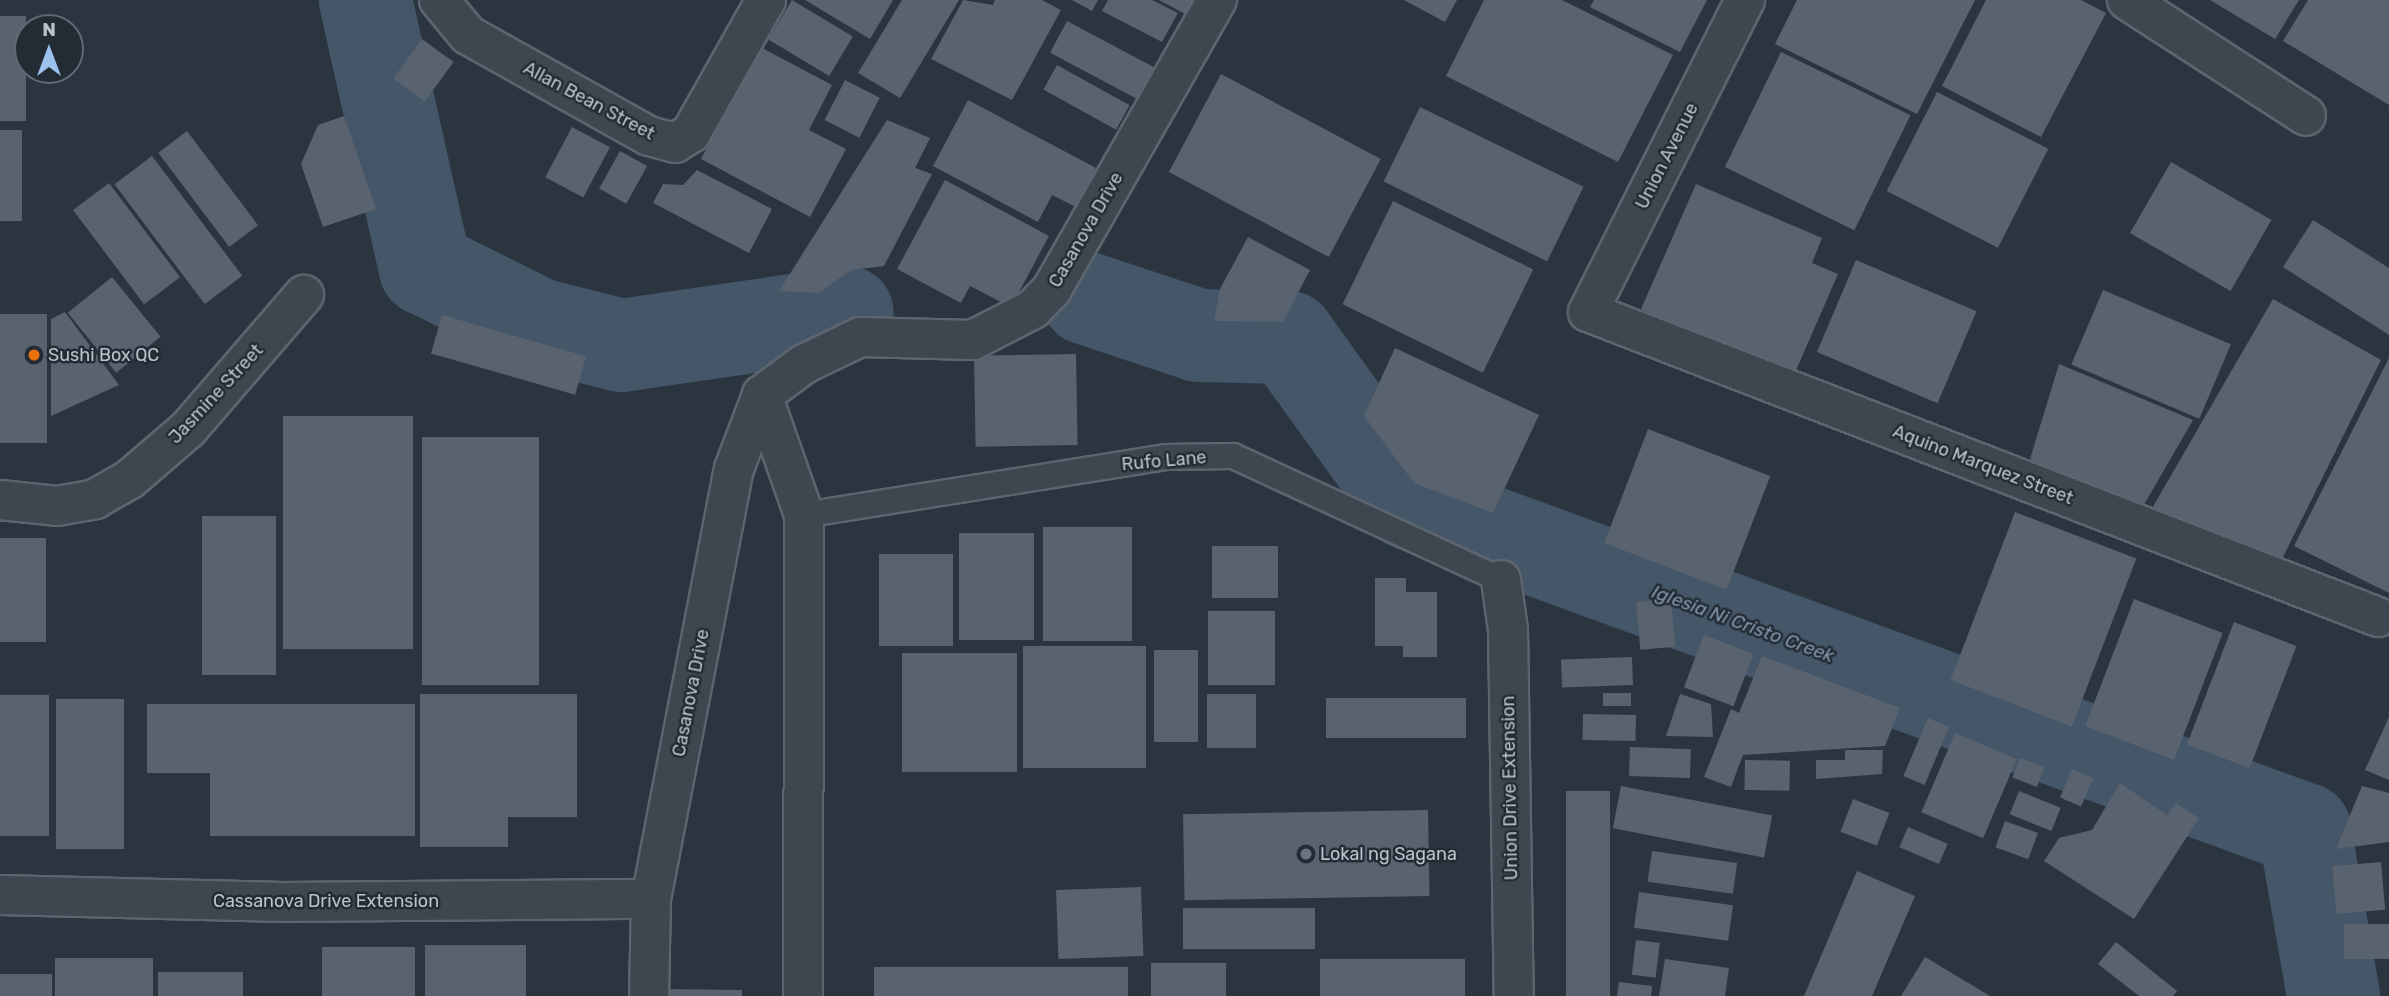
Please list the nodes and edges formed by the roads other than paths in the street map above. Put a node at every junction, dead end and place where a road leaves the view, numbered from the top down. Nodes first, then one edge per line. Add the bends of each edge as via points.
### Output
1 (439, 0) edge
2 (765, 0) edge
3 (1217, 0) edge
4 (1745, 0) edge
5 (2127, 0) edge
6 (2306, 117) dead end
7 (304, 295) dead end
8 (1588, 312) joint
9 (762, 395) junction
10 (0, 500) edge
11 (804, 515) junction
12 (1501, 580) joint
13 (2378, 617) dead end
14 (0, 895) edge
15 (651, 900) junction
16 (649, 996) edge
17 (803, 996) edge
18 (1514, 996) edge

1 - 2 street, Allan Bean Street via 468,35 649,136 675,143 691,133
3 - 9 street, Casanova Drive via 1052,289 1032,309 973,340 860,337 804,364
4 - 8 street, Union Avenue
5 - 6 street
7 - 10 street, Jasmine Street via 189,428 130,480 94,499 57,506
8 - 13 street, Aquino Marquez Street
9 - 11 street
9 - 15 street, Casanova Drive via 734,469
11 - 12 lane, Rufo Lane via 1165,457 1233,456
11 - 17 street
12 - 18 street, Union Drive Extension via 1508,630
14 - 15 street, Cassanova Drive Extension via 284,902
15 - 16 street, Casanova Drive

